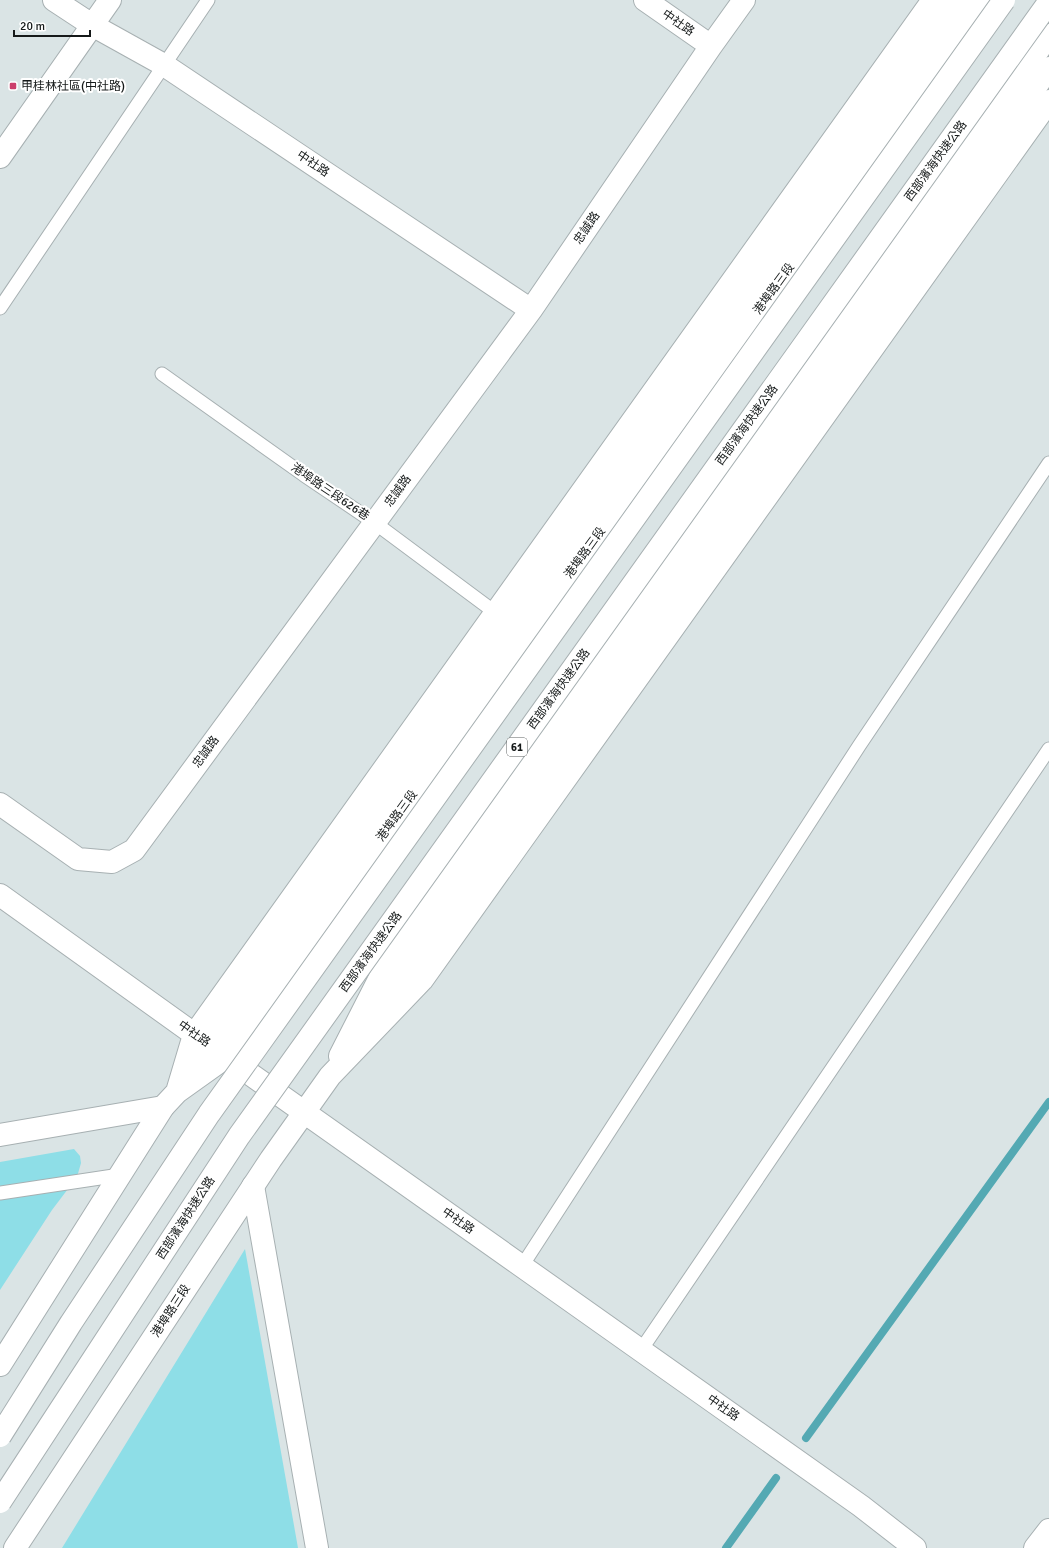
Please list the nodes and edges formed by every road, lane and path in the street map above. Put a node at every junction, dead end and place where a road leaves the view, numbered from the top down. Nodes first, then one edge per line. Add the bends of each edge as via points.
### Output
1 (54, 0) edge
2 (110, 0) edge
3 (208, 0) edge
4 (645, 0) edge
5 (744, 0) edge
6 (933, 0) edge
7 (957, 0) edge
8 (980, 0) edge
9 (1004, 0) edge
10 (1049, 2) edge
11 (92, 25) junction
12 (1049, 35) edge
13 (710, 46) junction
14 (164, 65) junction
15 (1049, 68) edge
16 (1049, 101) edge
17 (0, 156) edge
18 (0, 308) edge
19 (531, 310) junction
20 (162, 374) dead end
21 (1049, 463) edge
22 (375, 523) junction
23 (496, 613) junction
24 (1049, 749) edge
25 (0, 804) edge
26 (0, 895) edge
27 (210, 1046) junction
28 (330, 1076) junction
29 (170, 1099) junction
30 (304, 1112) junction
31 (0, 1134) edge
32 (120, 1175) junction
33 (253, 1186) junction
34 (0, 1193) edge
35 (522, 1266) junction
36 (641, 1350) junction
37 (0, 1365) edge
38 (0, 1436) edge
39 (0, 1502) edge
40 (1049, 1530) edge
41 (15, 1548) edge
42 (317, 1548) edge
43 (915, 1548) edge
44 (1036, 1548) edge

1 - 11 main road, 中社路
2 - 11 main road
3 - 14 lane
4 - 13 main road, 中社路
5 - 13 main road, 忠誠路
6 - 23 main road, 港埠路三段
7 - 27 main road, 港埠路三段
8 - 27 main road, 港埠路三段
9 - 38 main road, bridge via 209,1114
10 - 39 main road, 西部濱海快速公路 / 61, bridge via 239,1136
11 - 14 main road, 中社路
11 - 17 main road
12 - 28 main road, 港埠路三段 via 390,958
13 - 19 main road, 忠誠路
14 - 18 lane
14 - 19 main road, 中社路
15 - 28 main road, 港埠路三段
16 - 28 main road, 港埠路三段 via 422,980
19 - 22 main road, 忠誠路
20 - 22 lane, 港埠路三段626巷
21 - 35 lane via 859,746
22 - 23 lane, 港埠路三段626巷
22 - 25 main road, 忠誠路 via 134,850 112,862 78,859
23 - 27 main road, 港埠路三段
24 - 36 lane
26 - 27 main road, 中社路
27 - 29 main road, 港埠路三段
27 - 30 main road, 中社路
28 - 30 main road, 港埠路三段
29 - 31 main road
29 - 32 main road, 港埠路三段
30 - 33 main road, 港埠路三段
30 - 35 main road, 中社路
32 - 34 lane
32 - 37 main road, 港埠路三段
33 - 41 main road, 港埠路三段
33 - 42 main road
35 - 36 main road, 中社路
36 - 43 main road, 中社路 via 861,1506
40 - 44 main road

